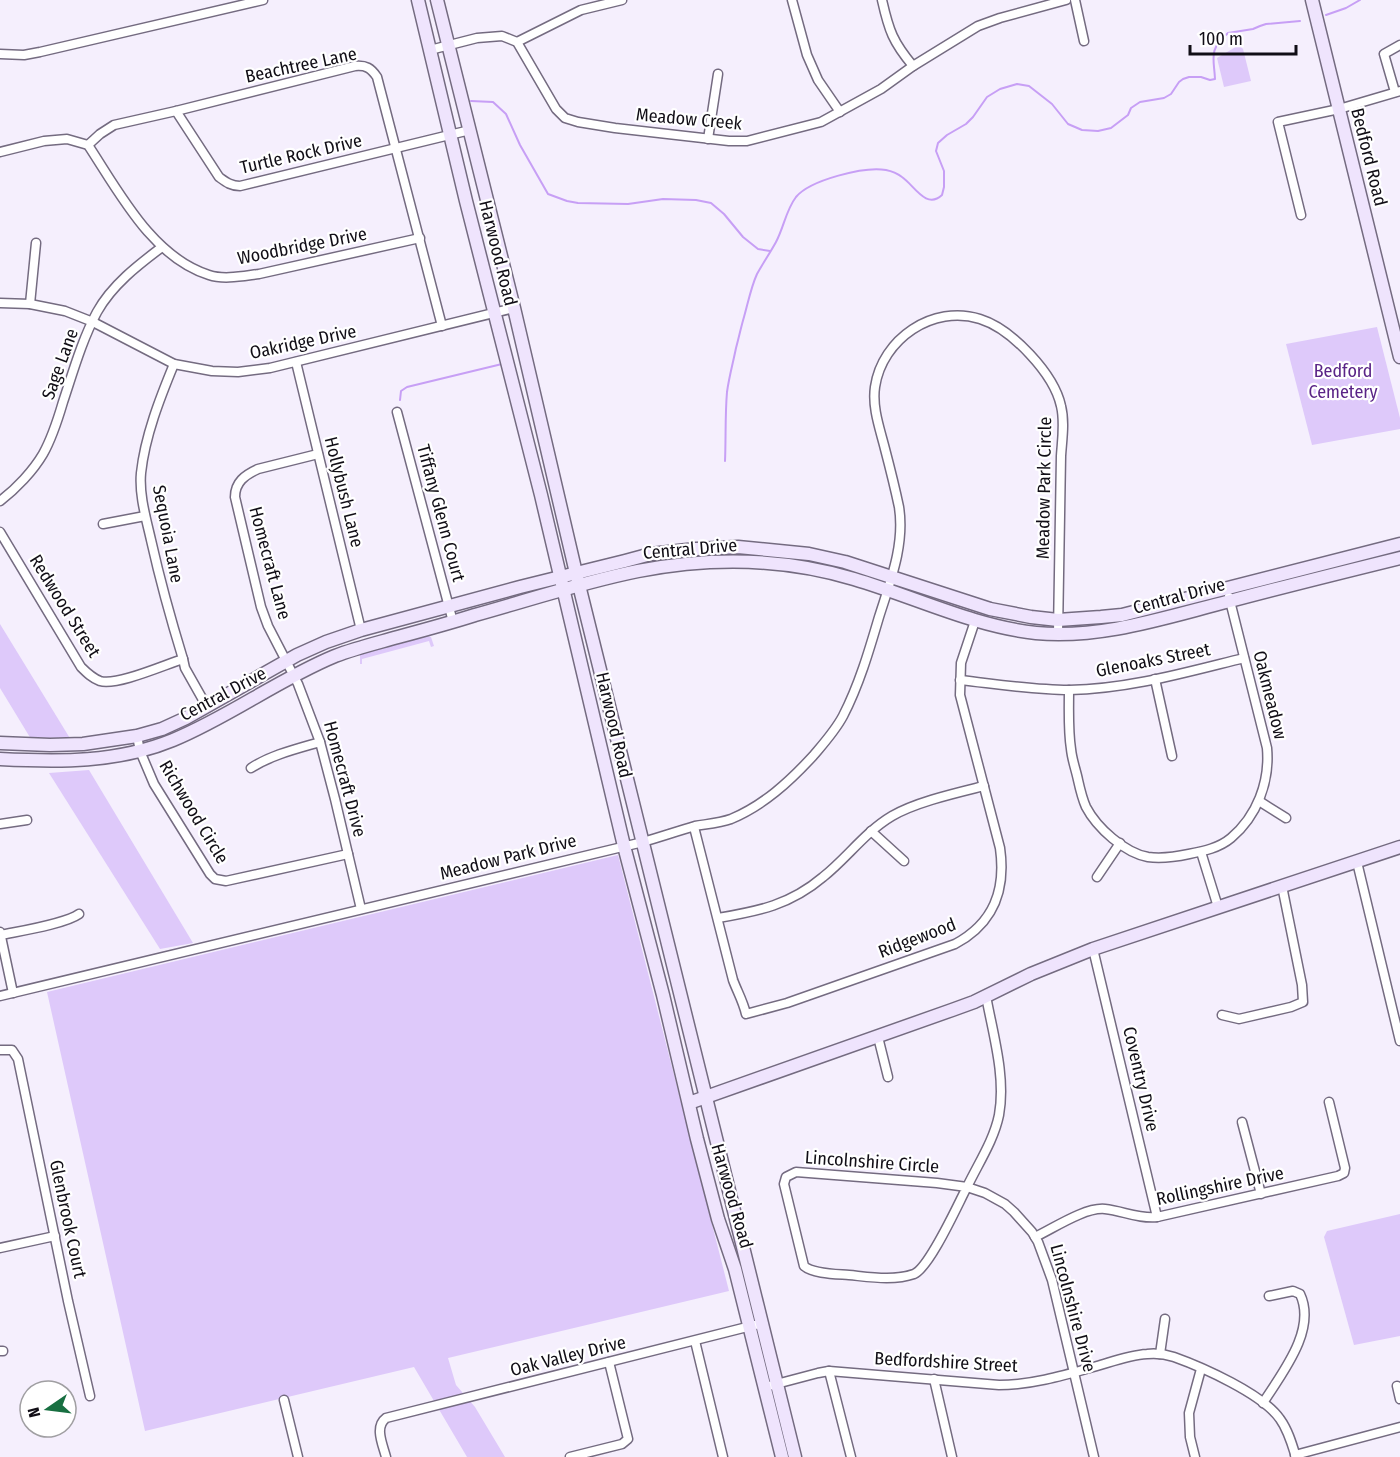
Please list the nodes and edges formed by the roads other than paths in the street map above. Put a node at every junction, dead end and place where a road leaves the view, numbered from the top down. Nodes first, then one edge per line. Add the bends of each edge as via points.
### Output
1 (263, 0) edge
2 (418, 0) edge
3 (437, 0) edge
4 (622, 0) edge
5 (792, 0) edge
6 (882, 0) edge
7 (1066, 0) edge
8 (1074, 0) edge
9 (1312, 0) edge
10 (1084, 41) dead end
11 (517, 42) junction
12 (449, 45) junction
13 (1400, 45) edge
14 (430, 50) junction
15 (0, 54) edge
16 (913, 66) junction
17 (718, 74) dead end
18 (1397, 92) edge
19 (1339, 109) junction
20 (176, 111) junction
21 (840, 112) junction
22 (470, 130) junction
23 (450, 135) junction
24 (708, 139) junction
25 (88, 145) junction
26 (397, 148) junction
27 (0, 152) edge
28 (1301, 215) dead end
29 (420, 238) junction
30 (497, 241) junction
31 (36, 243) dead end
32 (477, 245) junction
33 (162, 247) junction
34 (0, 303) edge
35 (30, 304) junction
36 (514, 308) junction
37 (494, 313) junction
38 (93, 322) junction
39 (442, 326) junction
40 (1400, 357) edge
41 (296, 362) junction
42 (174, 364) junction
43 (397, 412) dead end
44 (543, 435) junction
45 (527, 440) junction
46 (318, 454) junction
47 (0, 501) edge
48 (145, 516) junction
49 (103, 525) dead end
50 (0, 532) edge
51 (1400, 544) edge
52 (688, 550) junction
53 (805, 553) junction
54 (1400, 558) edge
55 (689, 564) junction
56 (803, 567) junction
57 (560, 577) junction
58 (892, 577) junction
59 (577, 580) junction
60 (1227, 588) junction
61 (564, 590) junction
62 (887, 590) junction
63 (1230, 601) junction
64 (448, 607) junction
65 (1058, 620) junction
66 (975, 621) junction
67 (453, 622) junction
68 (361, 630) junction
69 (1058, 633) junction
70 (1244, 657) junction
71 (183, 659) junction
72 (287, 662) junction
73 (294, 676) junction
74 (1155, 679) junction
75 (960, 680) junction
76 (1069, 690) junction
77 (207, 707) junction
78 (612, 718) junction
79 (595, 723) junction
80 (137, 736) junction
81 (320, 742) junction
82 (0, 743) edge
83 (140, 751) junction
84 (1172, 756) dead end
85 (0, 759) edge
86 (251, 768) dead end
87 (984, 786) junction
88 (1259, 801) junction
89 (1286, 818) dead end
90 (27, 820) dead end
91 (0, 825) edge
92 (694, 827) junction
93 (871, 831) junction
94 (643, 842) junction
95 (1120, 843) junction
96 (624, 846) junction
97 (1400, 847) edge
98 (1201, 852) junction
99 (348, 854) junction
100 (904, 861) dead end
101 (1357, 862) junction
102 (1097, 877) dead end
103 (1282, 886) junction
104 (1218, 907) junction
105 (361, 909) junction
106 (79, 914) dead end
107 (718, 918) junction
108 (0, 933) edge
109 (1094, 949) junction
110 (12, 993) junction
111 (0, 996) edge
112 (986, 996) junction
113 (1222, 1015) dead end
114 (878, 1037) junction
115 (1400, 1041) edge
116 (0, 1050) edge
117 (888, 1077) dead end
118 (706, 1097) junction
119 (1329, 1102) dead end
120 (689, 1103) junction
121 (1242, 1122) dead end
122 (967, 1187) junction
123 (1261, 1194) junction
124 (1157, 1217) junction
125 (55, 1236) junction
126 (1035, 1237) junction
127 (0, 1248) edge
128 (1269, 1296) dead end
129 (1165, 1319) dead end
130 (756, 1325) junction
131 (695, 1341) junction
132 (1160, 1354) junction
133 (609, 1362) junction
134 (1201, 1369) junction
135 (829, 1371) junction
136 (1074, 1373) junction
137 (934, 1379) junction
138 (771, 1386) junction
139 (1397, 1386) dead end
140 (90, 1396) dead end
141 (284, 1400) dead end
142 (1400, 1400) edge
143 (1263, 1403) junction
144 (1400, 1427) edge
145 (1295, 1456) edge
146 (298, 1457) edge
147 (386, 1457) edge
148 (570, 1457) edge
149 (723, 1457) edge
150 (782, 1457) edge
151 (795, 1457) edge
152 (851, 1457) edge
153 (952, 1457) edge
154 (1094, 1457) edge
155 (1195, 1457) edge

1 - 15 street via 40,52
2 - 14 main road, Harwood Road
3 - 12 main road, Harwood Road
4 - 11 street via 581,10
5 - 21 street via 807,55 818,80
6 - 16 street via 893,38
7 - 16 street, Meadow Creek via 978,26
8 - 10 street
9 - 19 main road, Bedford Road
11 - 12 street via 502,36
11 - 24 street, Meadow Creek via 555,109 565,118
12 - 14 street
12 - 22 main road, Harwood Road
13 - 18 street via 1384,54
14 - 23 main road, Harwood Road
16 - 21 street, Meadow Creek
17 - 24 street
18 - 19 street
19 - 28 street via 1278,122
19 - 40 main road, Bedford Road
20 - 25 street, Beachtree Lane via 114,125
20 - 26 street, Turtle Rock Drive via 214,171 233,186
20 - 26 street, Beachtree Lane via 363,66 377,77
21 - 24 street, Meadow Creek via 804,128 747,141
22 - 23 street, Turtle Rock Drive
22 - 30 main road, Harwood Road
23 - 26 street, Turtle Rock Drive
23 - 32 main road, Harwood Road
25 - 27 street via 67,139
25 - 33 street, Woodbridge Drive
26 - 29 street, Beachtree Lane
29 - 33 street, Woodbridge Drive via 242,277 209,275 181,262
29 - 39 street, Beachtree Lane
30 - 32 main road
30 - 36 main road, Harwood Road
31 - 35 street
32 - 37 main road, Harwood Road
33 - 38 street, Sage Lane via 119,284
34 - 35 street, Oakridge Drive
35 - 38 street, Oakridge Drive
36 - 37 street, Oakridge Drive
36 - 44 main road, Harwood Road
37 - 39 street, Oakridge Drive
37 - 45 main road, Harwood Road
38 - 42 street, Oakridge Drive
38 - 47 street, Sage Lane via 44,452
39 - 41 street, Oakridge Drive
41 - 42 street, Oakridge Drive via 238,372
41 - 46 street, Hollybush Lane
42 - 48 street, Sequoia Lane via 144,455 141,483
43 - 64 street, Tiffany Glenn Court
44 - 45 main road
44 - 59 main road, Harwood Road
45 - 57 main road, Harwood Road
46 - 68 street, Hollybush Lane
46 - 72 street, Homecraft Lane via 258,469 242,479 235,492 261,607
48 - 49 street
48 - 71 street, Sequoia Lane
50 - 71 street, Redwood Street via 81,667 91,676 104,682 118,681
51 - 60 main road, Central Drive
52 - 53 main road, Central Drive via 738,548
52 - 55 main road
52 - 59 main road, Central Drive via 651,554
53 - 56 main road
53 - 58 main road, Central Drive
54 - 63 main road, Central Drive
55 - 56 main road, Central Drive via 742,561
55 - 59 main road, Central Drive
56 - 62 main road, Central Drive
57 - 59 main road, Central Drive
57 - 61 main road, Harwood Road
57 - 64 main road, Central Drive
58 - 62 street, Meadow Park Drive
58 - 65 main road, Central Drive via 990,609
58 - 65 street, Meadow Park Circle via 901,520 876,413 878,375 891,349 919,325 954,315 979,318 1001,329 1026,351 1050,379 1061,405
59 - 61 main road, Central Drive
59 - 78 main road, Harwood Road
60 - 63 street, Oakmeadow
60 - 65 main road, Central Drive via 1122,615
61 - 67 main road, Central Drive
61 - 79 main road, Harwood Road
62 - 66 main road, Central Drive
62 - 92 street, Meadow Park Drive via 856,687 823,745 767,800 729,820
63 - 69 main road, Central Drive via 1132,627
63 - 70 street, Oakmeadow
64 - 67 street, Tiffany Glenn Court
64 - 68 main road, Central Drive
65 - 69 street, Meadow Park Circle
66 - 69 main road, Central Drive via 1037,633
66 - 75 street, Ridgewood
67 - 73 main road, Central Drive via 361,646
68 - 72 main road, Central Drive
70 - 74 street, Glenoaks Street
70 - 88 street, Oakmeadow via 1267,748
71 - 77 street, Sequoia Lane
72 - 73 street, Homecraft Drive
72 - 77 main road, Central Drive
73 - 81 street, Homecraft Drive
73 - 83 main road, Central Drive via 196,729
74 - 76 street, Glenoaks Street
74 - 84 street
75 - 76 street, Glenoaks Street
75 - 87 street, Ridgewood via 962,706
76 - 95 street, Oakmeadow via 1070,743 1080,790 1094,819
77 - 80 main road, Central Drive via 162,729
78 - 79 main road
78 - 94 main road, Harwood Road
79 - 96 main road, Harwood Road
80 - 82 main road, Central Drive via 83,744
80 - 83 street, Richwood Circle
81 - 86 street
81 - 99 street, Homecraft Drive
83 - 85 main road, Central Drive via 64,761
83 - 99 street, Richwood Circle via 154,784 215,879 226,881
87 - 93 street via 903,811
87 - 107 street, Ridgewood via 1003,866 1000,888 990,912 976,930 955,944 746,1014
88 - 89 street
88 - 98 street, Oakmeadow via 1245,824 1230,838
90 - 91 street
92 - 94 street, Meadow Park Drive
92 - 107 street, Ridgewood
93 - 100 street
93 - 107 street via 825,876 794,897 760,910
94 - 96 street, Meadow Park Drive
94 - 118 main road, Harwood Road
95 - 98 street, Oakmeadow via 1159,858
95 - 102 street
96 - 105 street, Meadow Park Drive
96 - 120 main road, Harwood Road
97 - 101 main road
98 - 104 street
99 - 105 street, Homecraft Drive
101 - 103 main road
101 - 115 street
103 - 104 main road
103 - 113 street via 1303,1002 1239,1019
104 - 109 main road
105 - 110 street, Meadow Park Drive
106 - 108 street
108 - 110 street
109 - 112 main road
109 - 124 street, Coventry Drive
110 - 111 street, Meadow Park Drive
112 - 114 main road
112 - 122 street via 999,1065 999,1114
114 - 117 street
114 - 118 main road
116 - 125 street, Glenbrook Court via 12,1050 18,1059
118 - 120 main road
118 - 130 main road, Harwood Road
119 - 123 street, Rollingshire Drive via 1344,1173
120 - 130 main road, Harwood Road via 718,1219
121 - 123 street
122 - 122 street, Lincolnshire Circle via 796,1172 786,1177 784,1184 807,1269 896,1278 922,1268
122 - 126 street, Lincolnshire Drive via 1005,1204
123 - 124 street, Rollingshire Drive
124 - 126 street, Rollingshire Drive via 1101,1209
125 - 127 street
125 - 140 street, Glenbrook Court
126 - 136 street, Lincolnshire Drive via 1052,1280
128 - 143 street via 1299,1294 1305,1313 1303,1331 1292,1355
129 - 132 street
130 - 131 street, Oak Valley Drive
130 - 138 main road, Harwood Road
131 - 133 street, Oak Valley Drive
131 - 149 street
132 - 134 street, Bedfordshire Street
132 - 136 street, Bedfordshire Street via 1128,1357
133 - 147 street, Oak Valley Drive via 386,1418 379,1428
133 - 148 street via 628,1439
134 - 143 street, Bedfordshire Street via 1246,1390
134 - 155 street via 1189,1413
135 - 137 street, Bedfordshire Street
135 - 138 street, Bedfordshire Street
135 - 152 street
136 - 137 street, Bedfordshire Street via 1019,1385
136 - 154 street, Lincolnshire Drive
137 - 153 street
138 - 150 main road, Harwood Road
138 - 151 main road, Harwood Road
139 - 142 street
141 - 146 street
143 - 145 street, Bedfordshire Street via 1279,1418
144 - 145 street

